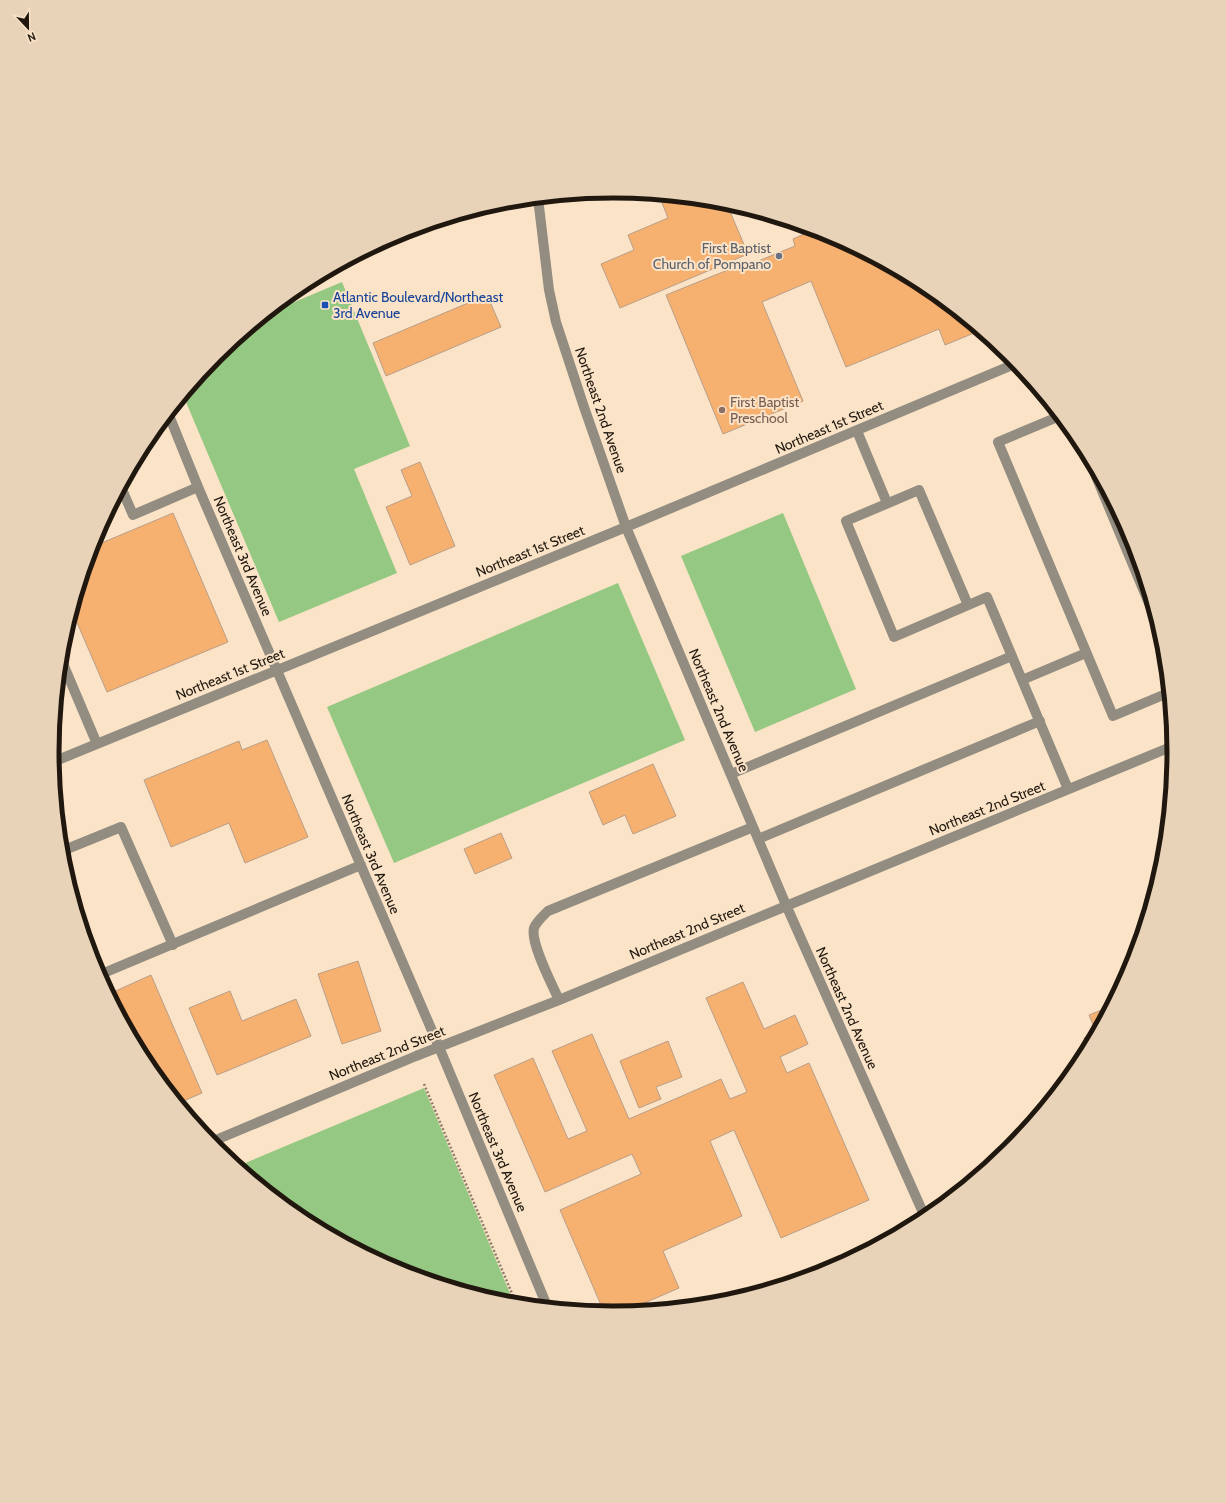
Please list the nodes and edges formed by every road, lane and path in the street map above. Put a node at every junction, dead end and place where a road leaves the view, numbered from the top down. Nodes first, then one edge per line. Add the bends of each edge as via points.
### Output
1 (539, 202) edge
2 (1011, 366) edge
3 (1055, 417) edge
4 (170, 418) edge
5 (856, 431) junction
6 (198, 487) junction
7 (123, 492) edge
8 (1103, 494) edge
9 (887, 503) junction
10 (626, 527) junction
11 (1142, 585) edge
12 (968, 605) junction
13 (1086, 653) junction
14 (1012, 656) junction
15 (66, 670) edge
16 (277, 670) junction
17 (1022, 680) junction
18 (1164, 694) edge
19 (1040, 722) junction
20 (97, 744) junction
21 (1167, 749) edge
22 (59, 759) edge
23 (731, 774) junction
24 (1068, 790) junction
25 (754, 827) junction
26 (758, 839) junction
27 (68, 849) edge
28 (361, 865) junction
29 (786, 905) junction
30 (172, 945) junction
31 (105, 973) edge
32 (559, 1000) junction
33 (439, 1047) junction
34 (424, 1084) dead end
35 (217, 1139) edge
36 (922, 1211) edge
37 (513, 1296) edge
38 (545, 1301) edge

1 - 10 street, Northeast 2nd Avenue via 549,290 556,322
2 - 5 street, Northeast 1st Street
3 - 13 street via 998,442
4 - 6 street, Northeast 3rd Avenue
5 - 9 street
5 - 10 street, Northeast 1st Street
6 - 7 street via 133,515
6 - 16 street, Northeast 3rd Avenue
8 - 11 street
9 - 12 street via 920,490
9 - 12 street via 846,521 894,636
10 - 16 street, Northeast 1st Street
10 - 23 street, Northeast 2nd Avenue
12 - 14 street via 987,597
13 - 17 street
13 - 18 street via 1113,716
14 - 17 street
14 - 23 street
15 - 20 street
16 - 20 street, Northeast 1st Street
16 - 28 street, Northeast 3rd Avenue
17 - 19 street
19 - 24 street
19 - 26 street
20 - 22 street, Northeast 1st Street
21 - 24 street, Northeast 2nd Street
23 - 25 street, Northeast 2nd Avenue
24 - 29 street, Northeast 2nd Street
25 - 26 street, Northeast 2nd Avenue
25 - 32 street via 548,912 540,918 534,927 533,935
26 - 29 street, Northeast 2nd Avenue
27 - 30 street via 122,827
28 - 30 street
28 - 33 street, Northeast 3rd Avenue
29 - 32 street, Northeast 2nd Street
29 - 36 street, Northeast 2nd Avenue
30 - 31 street
32 - 33 street, Northeast 2nd Street
33 - 35 street, Northeast 2nd Street
33 - 38 street, Northeast 3rd Avenue
34 - 37 path

